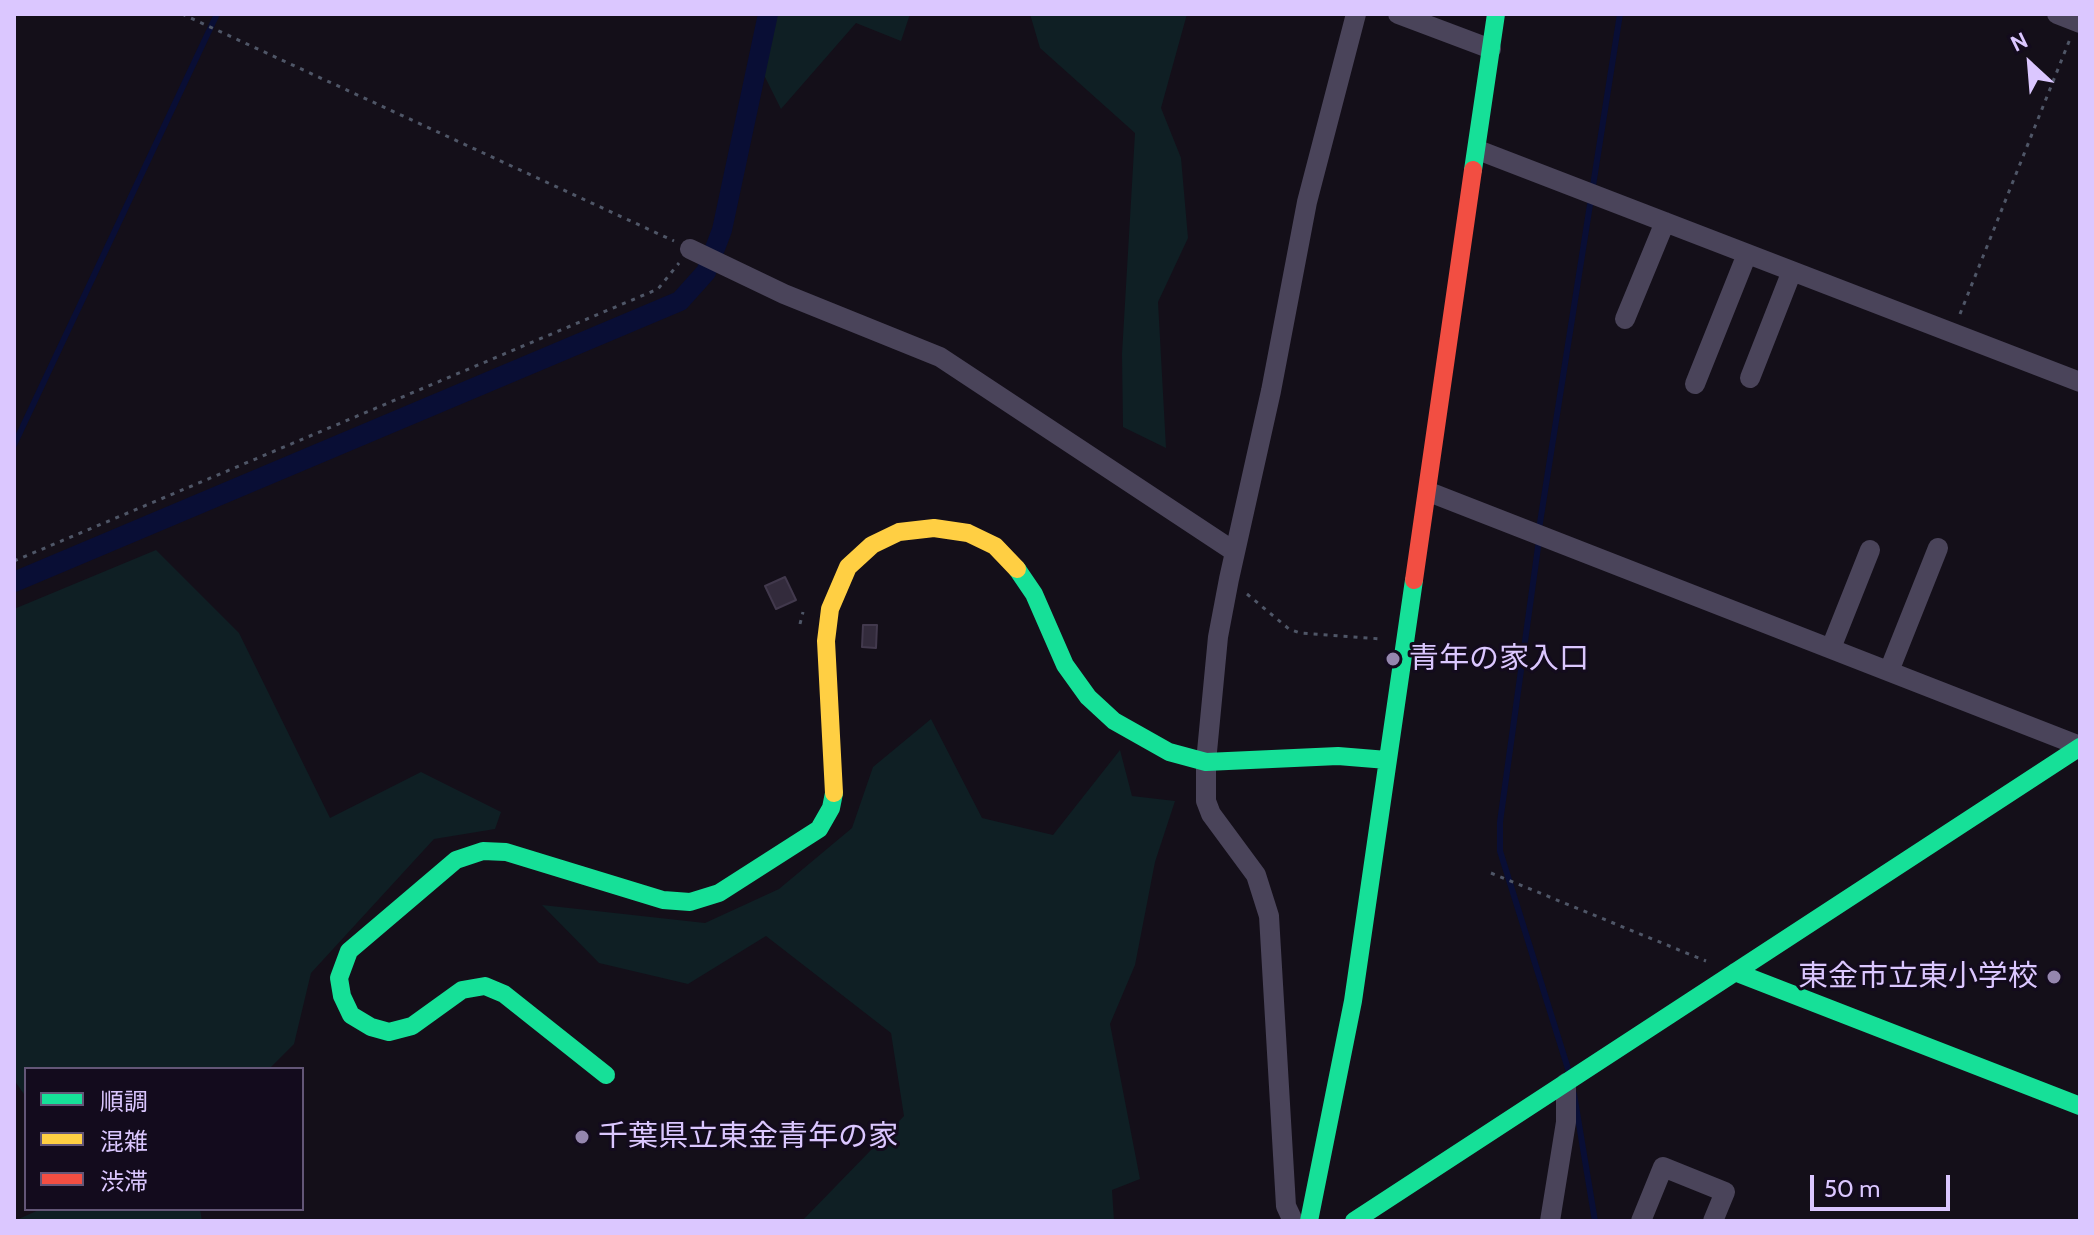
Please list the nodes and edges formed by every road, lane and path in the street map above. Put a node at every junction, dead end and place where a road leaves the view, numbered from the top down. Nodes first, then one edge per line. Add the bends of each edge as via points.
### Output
1 (182, 14) edge
2 (1356, 14) edge
3 (1398, 14) edge
4 (1496, 14) edge
5 (2057, 14) edge
6 (2078, 22) edge
7 (1491, 49) junction
8 (1478, 150) junction
9 (1665, 222) junction
10 (690, 249) junction
11 (1747, 254) junction
12 (1792, 271) junction
13 (1625, 319) dead end
14 (1953, 333) junction
15 (1750, 378) dead end
16 (2080, 382) edge
17 (1695, 384) dead end
18 (1429, 492) junction
19 (1938, 548) dead end
20 (1870, 550) dead end
21 (1235, 552) junction
22 (14, 561) edge
23 (1229, 579) junction
24 (1404, 641) junction
25 (1831, 648) junction
26 (1889, 671) junction
27 (2080, 747) edge
28 (1387, 760) junction
29 (1206, 762) junction
30 (1491, 873) dead end
31 (1706, 961) dead end
32 (1735, 972) junction
33 (606, 1075) dead end
34 (1566, 1083) junction
35 (2080, 1106) edge
36 (1293, 1221) edge
37 (1309, 1221) edge
38 (1354, 1221) edge
39 (1550, 1221) edge
40 (1641, 1221) edge
41 (1713, 1221) edge

1 - 10 path
2 - 21 street via 1307,202
3 - 7 street
4 - 7 street
5 - 6 street
6 - 14 path
7 - 8 street
8 - 9 street
8 - 18 street
9 - 11 street
9 - 13 street
10 - 21 street via 784,294 940,357
10 - 22 path via 658,289
11 - 12 street
11 - 17 street
12 - 14 street
12 - 15 street
14 - 16 street
18 - 24 street
18 - 25 street
19 - 26 street
20 - 25 street
21 - 23 street
23 - 24 path via 1300,633
23 - 29 street
24 - 28 street
25 - 26 street
26 - 27 street
27 - 32 street
28 - 29 street via 1338,756
28 - 37 street via 1353,1001
29 - 33 street via 1141,737 1088,697 1065,665 1034,594 995,546 968,533 934,528 899,532 872,545 848,567 830,609 826,641 836,782 831,808 819,829 719,893 690,902 663,900 506,852 483,851 456,860 349,951 339,978 342,996 351,1015 371,1027 389,1032 412,1026 462,990 485,986 504,994
29 - 36 street via 1211,814 1256,875 1269,916 1286,1206
30 - 31 path
32 - 34 street
32 - 35 street
34 - 38 street
34 - 39 street via 1566,1122
40 - 41 street via 1663,1167 1725,1192

